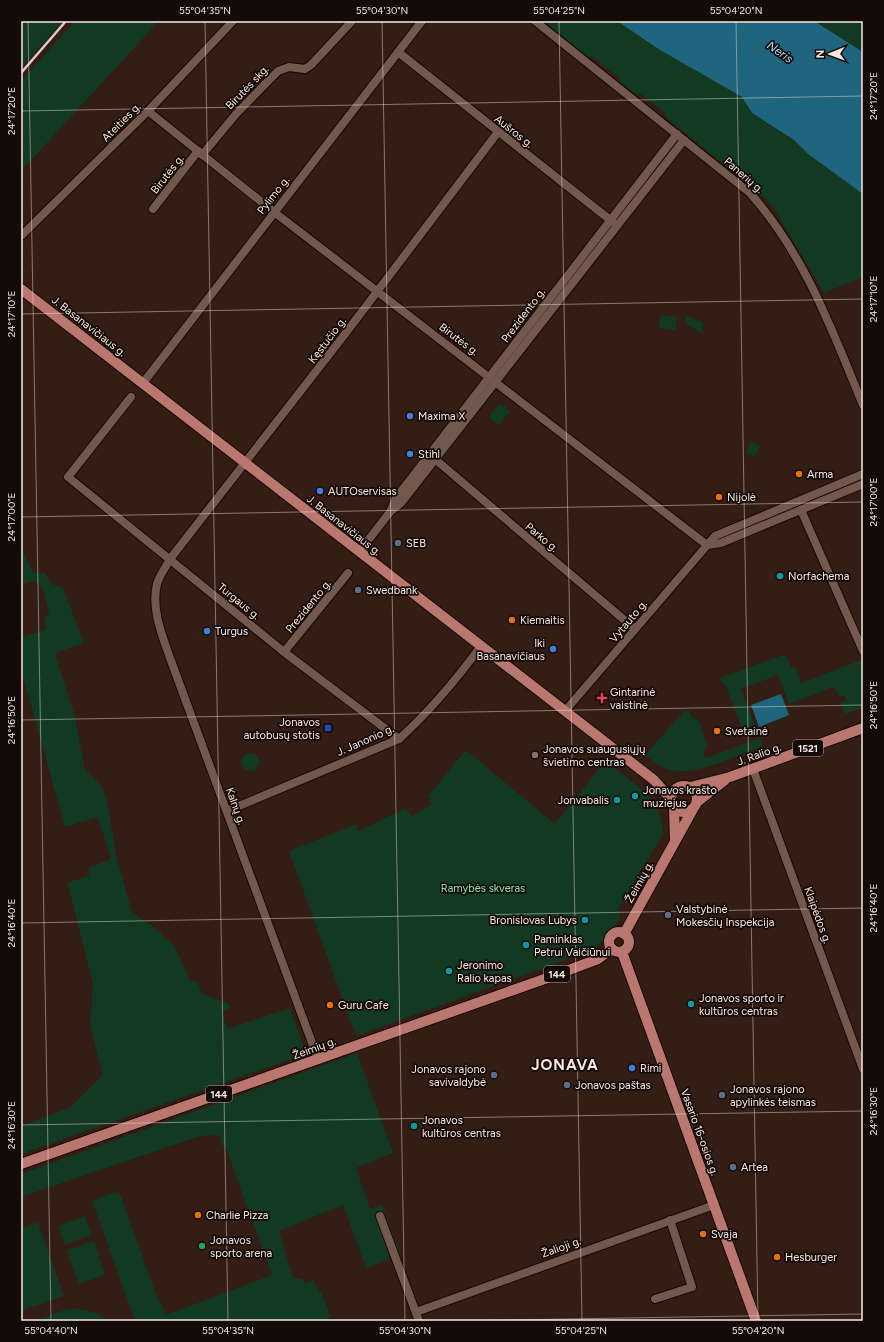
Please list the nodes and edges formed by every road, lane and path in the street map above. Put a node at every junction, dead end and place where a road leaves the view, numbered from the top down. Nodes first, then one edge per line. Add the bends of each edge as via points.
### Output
1 (233, 21) edge
2 (352, 21) edge
3 (422, 21) edge
4 (535, 21) edge
5 (398, 52) junction
6 (148, 111) junction
7 (498, 132) junction
8 (677, 134) junction
9 (684, 140) junction
10 (200, 153) junction
11 (153, 210) dead end
12 (274, 212) junction
13 (615, 223) junction
14 (21, 236) edge
15 (21, 289) edge
16 (378, 291) junction
17 (493, 379) junction
18 (143, 383) junction
19 (131, 397) dead end
20 (863, 405) edge
21 (436, 460) junction
22 (246, 463) junction
23 (863, 474) edge
24 (863, 484) edge
25 (801, 510) junction
26 (390, 512) junction
27 (706, 544) junction
28 (359, 552) junction
29 (170, 559) junction
30 (348, 573) dead end
31 (635, 629) junction
32 (481, 646) junction
33 (863, 651) edge
34 (284, 652) junction
35 (565, 712) junction
36 (863, 728) edge
37 (399, 739) junction
38 (753, 769) junction
39 (730, 777) junction
40 (654, 780) junction
41 (685, 786) junction
42 (673, 803) junction
43 (695, 805) junction
44 (226, 811) junction
45 (675, 842) junction
46 (624, 934) junction
47 (612, 949) junction
48 (622, 952) junction
49 (860, 1049) edge
50 (318, 1059) junction
51 (863, 1068) edge
52 (21, 1164) edge
53 (714, 1205) junction
54 (380, 1216) dead end
55 (670, 1220) junction
56 (655, 1299) dead end
57 (416, 1312) junction
58 (419, 1321) edge
59 (756, 1321) edge

1 - 6 street, Ateities g.
2 - 10 street, Birutės skg. via 311,65 305,69 288,67 278,71
3 - 5 street, Pylimo g.
4 - 8 street, Panerių g.
5 - 7 street, Aušros g.
5 - 12 street, Pylimo g.
6 - 10 street, Birutės g.
6 - 14 street, Ateities g.
7 - 13 street, Aušros g.
7 - 16 street, Kęstučio g.
8 - 9 street, Panerių g.
8 - 13 street, Prezidento g.
9 - 13 street, Prezidento g.
9 - 20 street, Panerių g. via 750,193 792,248 819,298
10 - 11 street, Birutės g.
10 - 12 street, Birutės g.
12 - 16 street, Birutės g.
12 - 18 street, Pylimo g.
13 - 17 street, Prezidento g.
15 - 18 main road, J. Basanavičiaus g. / 1521
16 - 17 street, Birutės g.
16 - 22 street, Kęstučio g.
17 - 21 street, Prezidento g.
17 - 26 street, Prezidento g. via 396,498
17 - 27 street, Birutės g.
18 - 22 main road, J. Basanavičiaus g. / 1521
19 - 29 street, Turgaus g. via 68,477
21 - 26 street, Prezidento g. via 401,503
21 - 31 street, Parko g. via 467,489
22 - 28 main road, J. Basanavičiaus g. / 1521
22 - 29 street, Kęstučio g.
23 - 27 street, Vytauto g. via 715,536
24 - 25 street
25 - 27 street via 721,543
25 - 33 street
26 - 28 street, Prezidento g.
27 - 31 street, Vytauto g.
28 - 32 main road, J. Basanavičiaus g. / 1521
29 - 34 street, Turgaus g.
29 - 44 street, Kalnų g. via 157,584 158,623
30 - 34 street, Prezidento g.
31 - 35 street, Vytauto g.
32 - 35 main road, J. Basanavičiaus g. / 1521
32 - 37 street, J. Janonio g. via 454,682
34 - 37 street, Turgaus g.
35 - 40 main road, J. Basanavičiaus g. / 1521
36 - 38 main road, J. Ralio g. / 1521
37 - 44 street, J. Janonio g.
38 - 39 main road, J. Ralio g. / 1521
38 - 49 street, Klaipėdos g.
39 - 41 main road, J. Ralio g. / 1521
39 - 43 main road, J. Ralio g. / 1521
40 - 41 main road, J. Basanavičiaus g. / 1521
40 - 42 main road, J. Basanavičiaus g. / 1521
41 - 42 main road via 674,791
41 - 43 main road via 696,793
42 - 43 main road via 681,812 690,811
42 - 45 main road
43 - 45 main road, Žeimių g.
44 - 50 street, Kalnų g.
45 - 46 main road, Žeimių g.
46 - 47 main road via 618,932 612,935 609,944
46 - 48 main road via 629,945
47 - 48 main road
47 - 50 main road, Žeimių g. / 144 via 598,959
48 - 53 main road, Vasario 16-osios g.
49 - 51 street, Klaipėdos g.
50 - 52 main road, Žeimių g. / 144
53 - 55 street, Žalioji g.
53 - 59 main road, Vasario 16-osios g.
54 - 57 street
55 - 56 street via 692,1287
55 - 57 street, Žalioji g.
57 - 58 street

